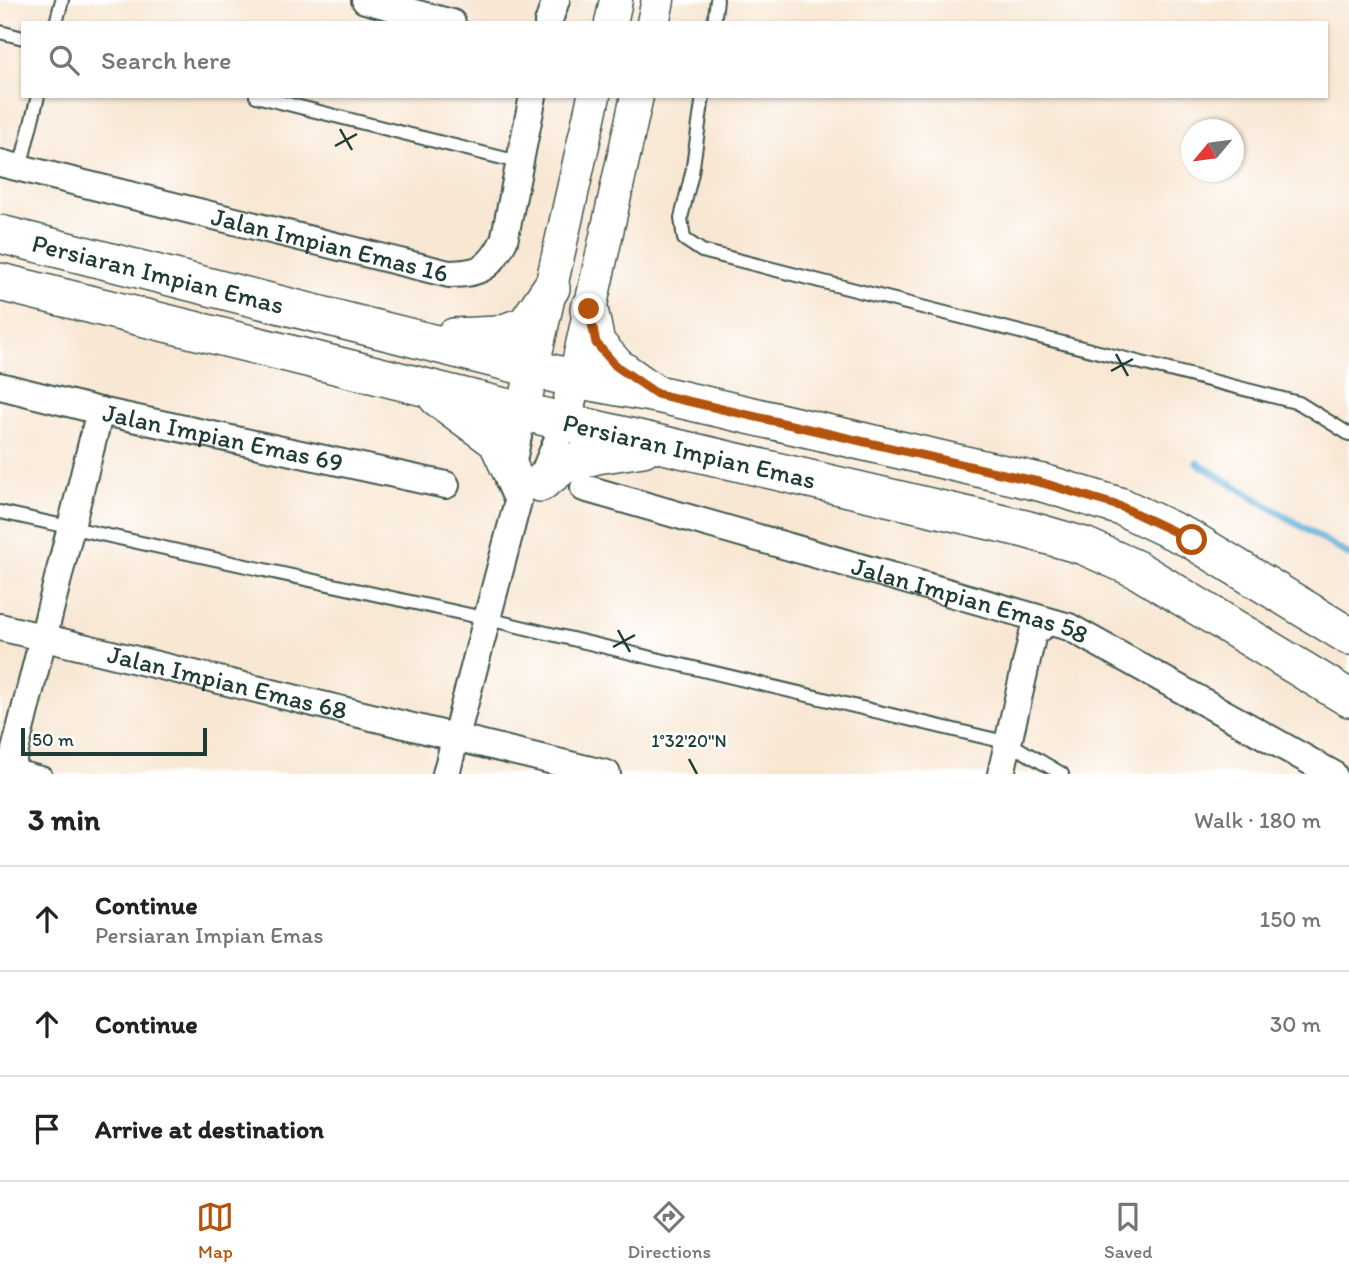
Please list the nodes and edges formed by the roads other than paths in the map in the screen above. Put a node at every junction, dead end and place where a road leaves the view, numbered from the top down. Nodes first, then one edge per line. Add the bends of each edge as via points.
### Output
1 (62, 0) edge
2 (365, 0) edge
3 (556, 0) edge
4 (616, 0) edge
5 (658, 0) edge
6 (717, 0) edge
7 (57, 21) edge
8 (444, 21) edge
9 (549, 21) edge
10 (611, 21) edge
11 (653, 21) edge
12 (714, 21) edge
13 (0, 33) edge
14 (21, 38) edge
15 (37, 98) edge
16 (264, 98) edge
17 (534, 98) edge
18 (594, 98) edge
19 (637, 98) edge
20 (703, 98) edge
21 (518, 162) junction
22 (10, 165) edge
23 (0, 233) edge
24 (0, 282) edge
25 (551, 288) junction
26 (589, 309) junction
27 (422, 339) junction
28 (533, 368) junction
29 (575, 379) junction
30 (418, 384) junction
31 (0, 386) edge
32 (657, 394) junction
33 (100, 411) junction
34 (523, 411) junction
35 (565, 422) junction
36 (1349, 434) edge
37 (662, 445) junction
38 (446, 485) dead end
39 (523, 485) junction
40 (584, 488) dead end
41 (0, 512) edge
42 (71, 528) junction
43 (488, 619) junction
44 (1048, 622) junction
45 (0, 627) edge
46 (44, 636) junction
47 (1349, 636) edge
48 (1349, 698) edge
49 (456, 736) junction
50 (1009, 743) junction
51 (7, 767) edge
52 (45, 774) edge
53 (446, 774) edge
54 (607, 774) edge
55 (1001, 774) edge
56 (1062, 774) edge
57 (1333, 774) edge

1 - 7 lane
2 - 8 street
3 - 9 street
4 - 10 street
5 - 11 street
6 - 12 lane
13 - 14 lane
15 - 22 lane
16 - 21 lane
17 - 21 street, Jalan Impian Emas 16
18 - 25 street
19 - 26 street
20 - 36 lane via 681,218 684,239 702,251 1299,403
21 - 22 street, Jalan Impian Emas 16 via 504,241 495,257 482,270 449,274
23 - 27 main road, Persiaran Impian Emas
24 - 30 main road, Persiaran Impian Emas
25 - 27 main road via 526,325 498,335
25 - 28 street
26 - 29 street
26 - 32 main road via 596,343 616,366
27 - 28 main road, Persiaran Impian Emas
28 - 29 main road, Persiaran Impian Emas
28 - 34 street
29 - 32 main road, Persiaran Impian Emas
29 - 35 street
30 - 34 main road, Persiaran Impian Emas
30 - 39 main road via 497,441
31 - 33 street, Jalan Impian Emas 69
32 - 47 main road, Persiaran Impian Emas via 1043,483 1122,507 1192,540
33 - 38 street, Jalan Impian Emas 69
33 - 42 street
34 - 35 main road, Persiaran Impian Emas
34 - 39 street
35 - 37 main road, Persiaran Impian Emas
35 - 39 street
37 - 39 main road via 565,464
37 - 48 main road, Persiaran Impian Emas via 1025,529 1084,547 1136,569
39 - 43 street
40 - 44 street, Jalan Impian Emas 58
41 - 42 lane
42 - 43 lane
42 - 46 street
43 - 49 street
43 - 50 lane
44 - 50 street via 1033,633
44 - 57 street, Jalan Impian Emas 58 via 1069,626
45 - 46 street, Jalan Impian Emas 68
46 - 49 street, Jalan Impian Emas 68
46 - 51 street
49 - 53 street
49 - 54 street, Jalan Impian Emas 68
50 - 55 street
50 - 56 lane
51 - 52 lane

